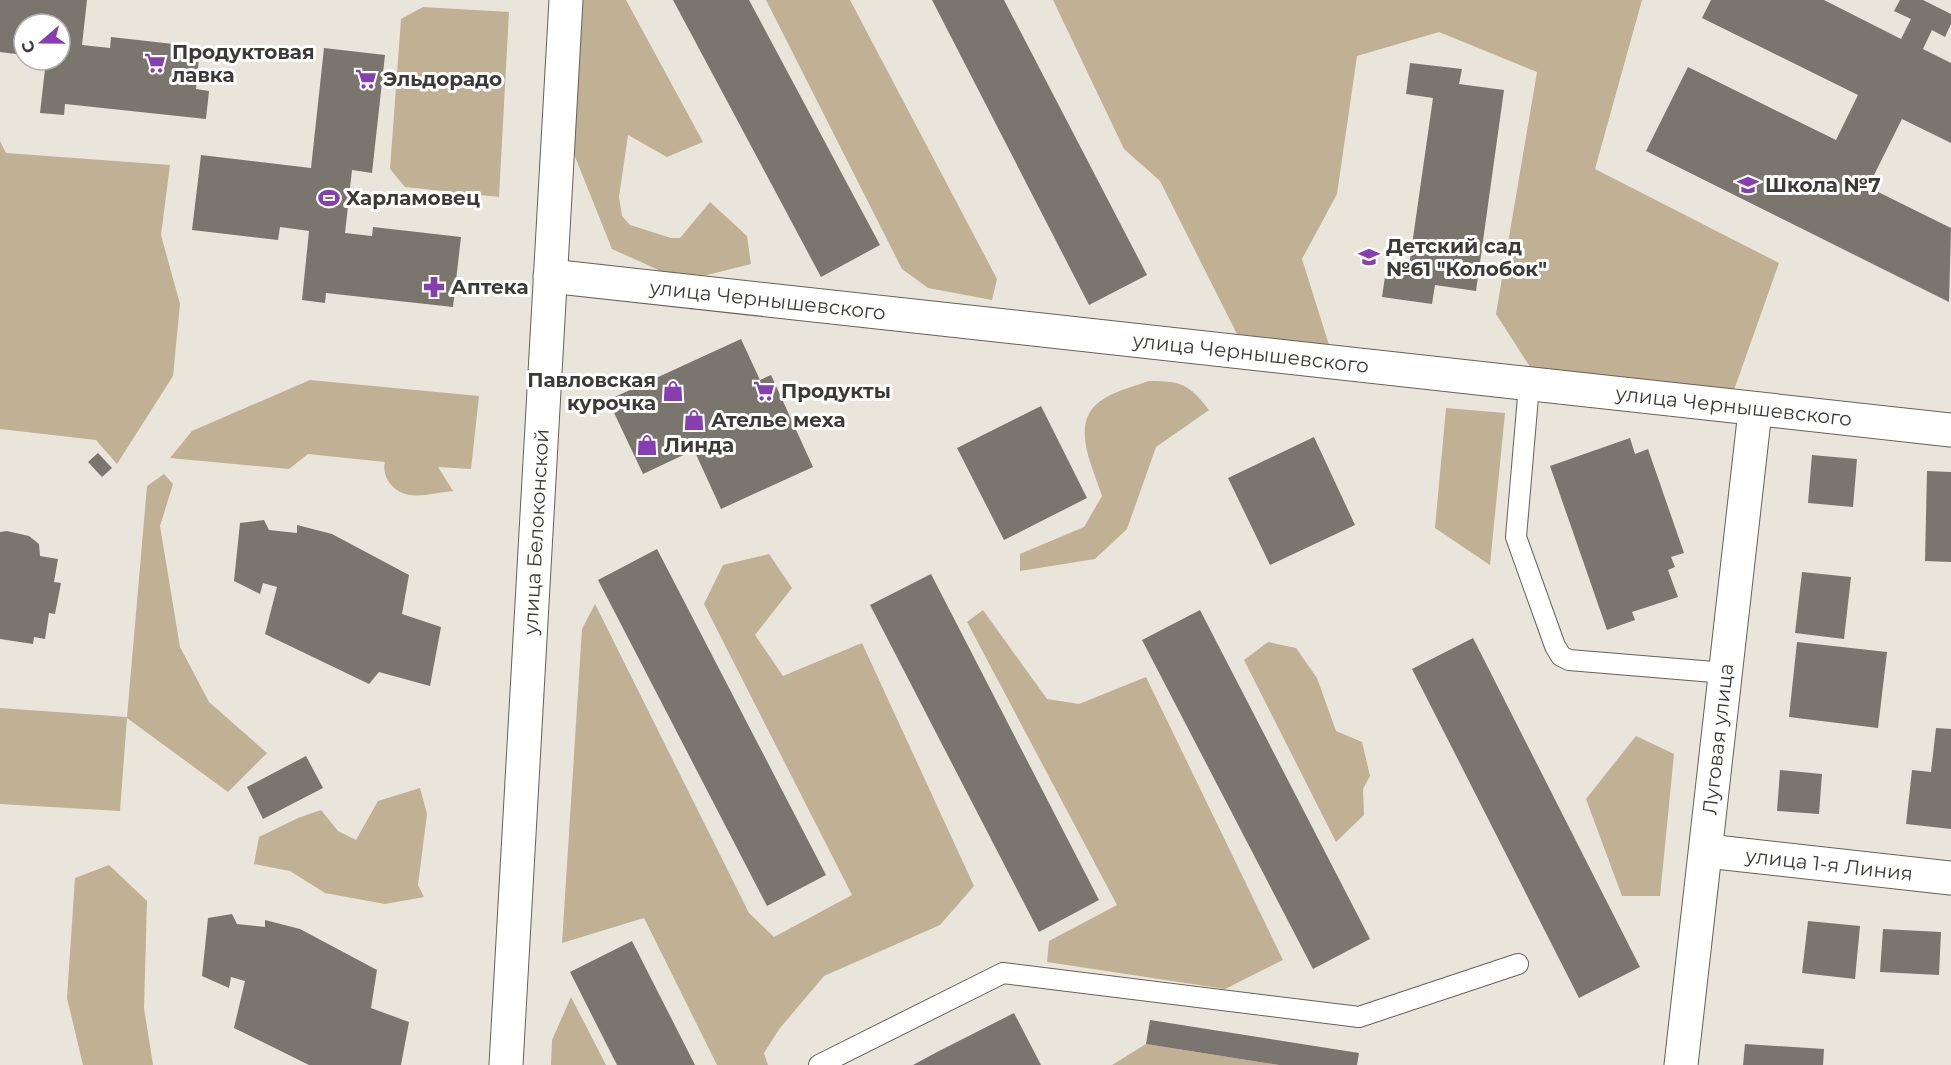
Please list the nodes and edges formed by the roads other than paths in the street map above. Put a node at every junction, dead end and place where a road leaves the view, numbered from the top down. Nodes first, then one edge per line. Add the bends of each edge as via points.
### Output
1 (566, 0) edge
2 (550, 276) junction
3 (1529, 385) junction
4 (1755, 411) junction
5 (1951, 430) edge
6 (1726, 673) junction
7 (1707, 851) junction
8 (1951, 878) edge
9 (1518, 964) dead end
10 (506, 1065) edge
11 (819, 1065) edge
12 (1681, 1065) edge

1 - 2 street, улица Белоконской
2 - 3 street, улица Чернышевского
2 - 10 street, улица Белоконской
3 - 4 street, улица Чернышевского
3 - 6 lane via 1516,537 1561,656 1569,660
4 - 5 street, улица Чернышевского
4 - 6 street, Луговая улица
6 - 7 street, Луговая улица
7 - 8 street, улица 1-я Линия
7 - 12 street, Луговая улица
9 - 11 lane via 1359,1017 1003,973

